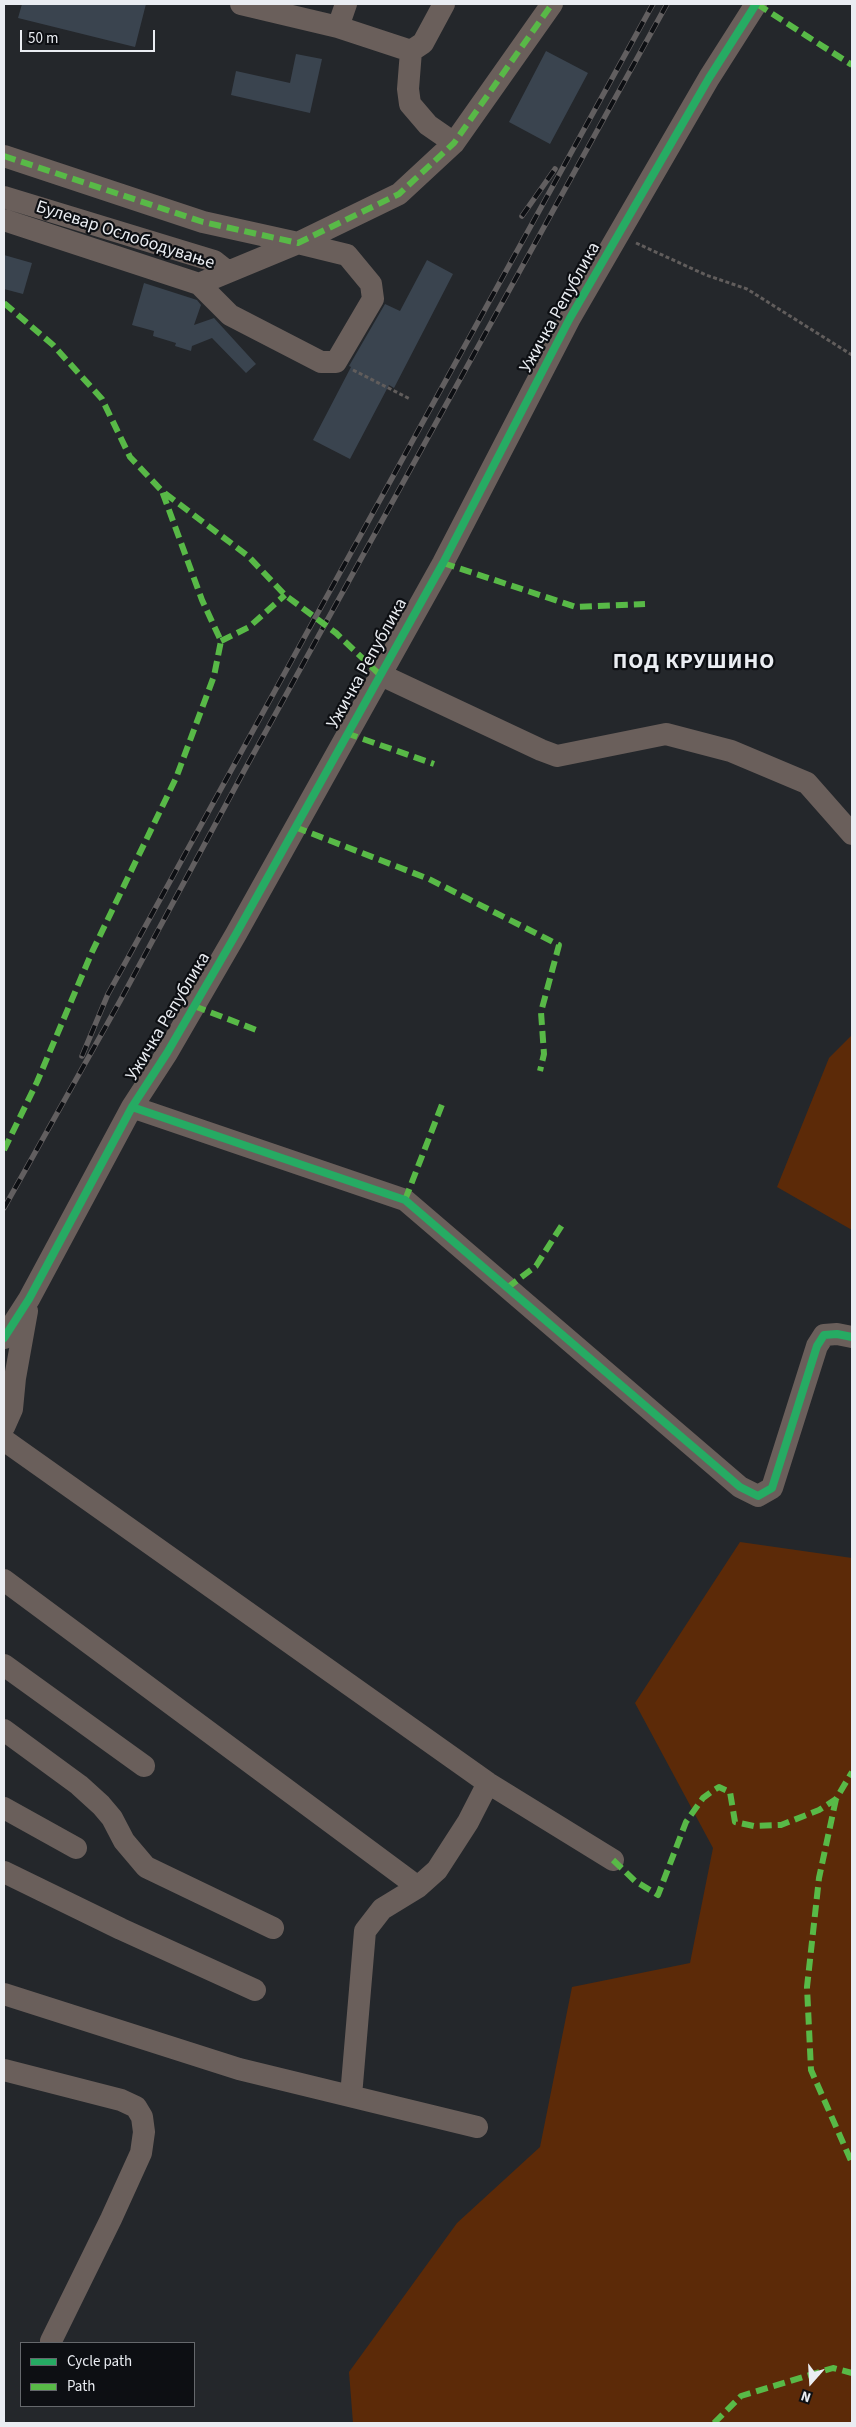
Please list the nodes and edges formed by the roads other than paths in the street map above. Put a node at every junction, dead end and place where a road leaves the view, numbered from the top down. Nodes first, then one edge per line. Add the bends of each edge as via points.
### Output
1 (241, 4) edge
2 (346, 4) edge
3 (444, 4) edge
4 (552, 4) edge
5 (756, 4) edge
6 (338, 26) junction
7 (411, 50) junction
8 (454, 143) junction
9 (4, 156) edge
10 (4, 197) edge
11 (4, 220) edge
12 (298, 243) junction
13 (228, 272) junction
14 (199, 284) junction
15 (379, 674) junction
16 (852, 834) edge
17 (132, 1107) junction
18 (29, 1299) junction
19 (852, 1337) edge
20 (4, 1338) edge
21 (4, 1427) edge
22 (4, 1440) edge
23 (4, 1580) edge
24 (4, 1666) edge
25 (4, 1730) edge
26 (144, 1766) dead end
27 (488, 1783) junction
28 (4, 1808) edge
29 (76, 1848) dead end
30 (613, 1860) dead end
31 (4, 1872) edge
32 (418, 1887) junction
33 (273, 1928) dead end
34 (255, 1990) dead end
35 (4, 1994) edge
36 (4, 2070) edge
37 (351, 2096) junction
38 (477, 2127) dead end
39 (51, 2341) dead end

1 - 6 street
2 - 6 street
3 - 7 street via 423,43
4 - 8 street, Булевар Ослободување
5 - 15 street, Ужичка Република via 709,78 570,318 442,563
6 - 7 street
7 - 8 street via 410,104 428,125
8 - 12 street, Булевар Ослободување via 399,194
9 - 12 street via 203,222
10 - 13 street, Булевар Ослободување via 214,261
11 - 14 street, Булевар Ослободување
12 - 13 street, Булевар Ослободување
12 - 14 street, Булевар Ослободување via 347,255 371,284 373,299 336,362 321,362 230,315
13 - 14 street
15 - 16 street via 558,756 666,734 731,751 807,783
15 - 17 street, Ужичка Република via 236,934
17 - 18 street, Ужичка Република
17 - 19 street via 405,1200 740,1486 758,1496 772,1488 817,1346 824,1335
18 - 20 street, Ужичка Република
18 - 21 street via 12,1409
22 - 27 street
23 - 32 street
24 - 26 street
25 - 33 street via 101,1804 124,1841 146,1867
27 - 30 street
27 - 32 street via 437,1870
28 - 29 street
31 - 34 street
32 - 37 street via 382,1909 365,1930
35 - 37 street via 239,2070
36 - 39 street via 129,2103 142,2117 141,2153
37 - 38 street

